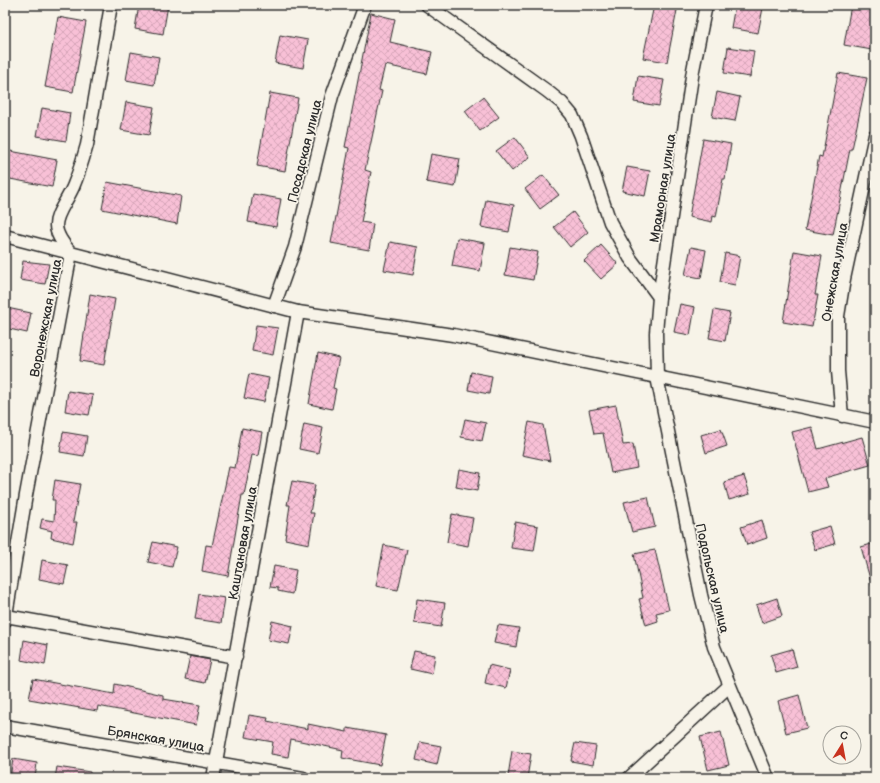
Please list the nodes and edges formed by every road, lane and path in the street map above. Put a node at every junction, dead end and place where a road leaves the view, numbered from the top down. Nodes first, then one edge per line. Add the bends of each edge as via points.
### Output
1 (111, 5) edge
2 (365, 5) edge
3 (427, 5) edge
4 (706, 5) edge
5 (875, 135) edge
6 (5, 236) edge
7 (71, 253) junction
8 (660, 296) junction
9 (274, 306) junction
10 (298, 312) junction
11 (657, 377) junction
12 (842, 416) junction
13 (875, 422) edge
14 (6, 618) edge
15 (236, 657) junction
16 (729, 686) junction
17 (5, 726) edge
18 (216, 763) junction
19 (213, 778) edge
20 (303, 778) edge
21 (629, 778) edge
22 (768, 778) edge

1 - 7 street, Воронежская улица via 87,145 73,188 63,204 55,226 57,236
2 - 9 street, Посадская улица via 332,96 295,247
3 - 8 street via 547,91 572,115 610,222 630,258
4 - 8 street, Мраморная улица via 693,70
5 - 12 street, Онежская улица via 838,316 838,371
6 - 7 street
7 - 9 street
7 - 14 street, Воронежская улица via 23,510
8 - 11 street, Мраморная улица via 656,333
9 - 10 street
10 - 11 street via 453,335
10 - 15 street, Каштановая улица
11 - 12 street
11 - 16 street, Подольская улица via 701,595 714,647
12 - 13 street
14 - 15 street
15 - 18 street, Каштановая улица
16 - 21 street
16 - 22 street, Подольская улица
17 - 18 street, Брянская улица
18 - 19 street, Каштановая улица
18 - 20 street, Брянская улица

